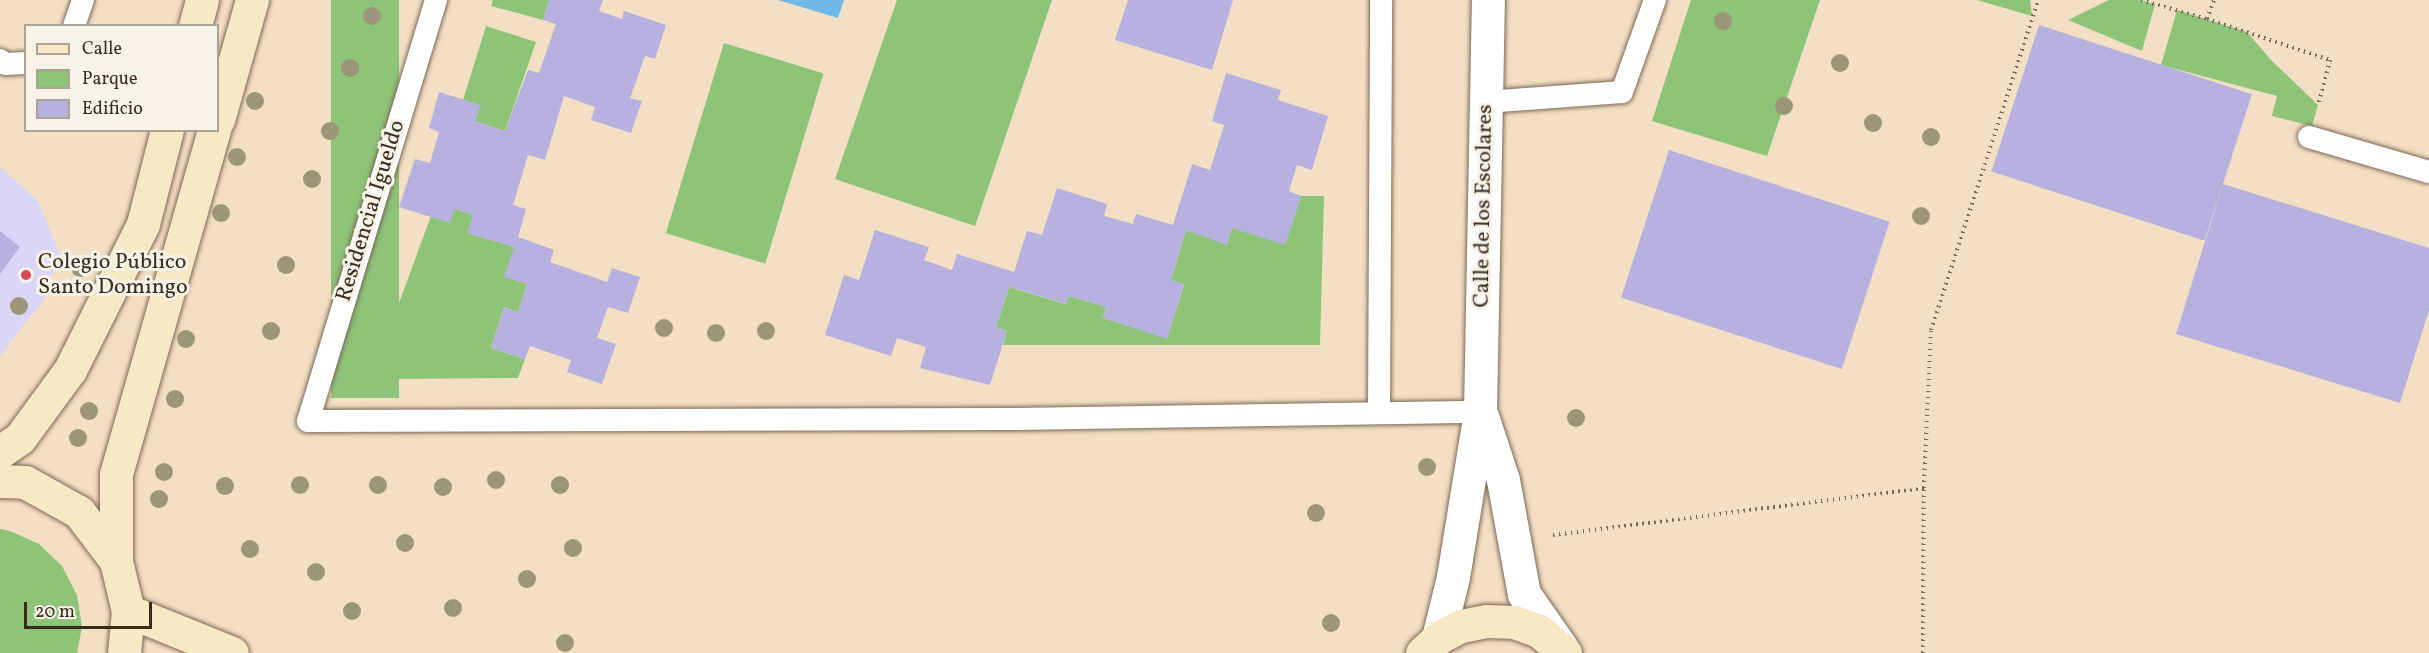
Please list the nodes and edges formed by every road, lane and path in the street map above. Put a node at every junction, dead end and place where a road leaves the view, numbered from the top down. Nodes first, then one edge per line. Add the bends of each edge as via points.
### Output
1 (83, 0) edge
2 (202, 0) edge
3 (252, 0) edge
4 (436, 0) edge
5 (1381, 0) edge
6 (1488, 0) edge
7 (1655, 0) edge
8 (2038, 0) edge
9 (2141, 0) edge
10 (2214, 0) edge
11 (2207, 19) junction
12 (75, 24) edge
13 (196, 24) edge
14 (0, 60) edge
15 (24, 63) edge
16 (1486, 102) junction
17 (219, 116) edge
18 (166, 132) edge
19 (213, 132) edge
20 (2309, 137) joint
21 (2429, 172) edge
22 (1480, 411) junction
23 (1379, 412) junction
24 (0, 452) edge
25 (0, 480) edge
26 (1924, 488) junction
27 (1514, 540) junction
28 (116, 561) junction
29 (128, 611) junction
30 (1430, 645) edge
31 (1563, 650) edge
32 (124, 653) edge
33 (232, 653) edge
34 (1923, 653) edge

1 - 12 lane
2 - 13 street
3 - 17 street
4 - 23 lane, Residencial Igueldo via 308,422 1016,419
5 - 23 lane
6 - 16 street, Calle de los Escolares
7 - 16 lane via 1622,92
8 - 26 path via 1931,330
9 - 11 path
10 - 11 path
11 - 20 path via 2330,60
14 - 15 lane via 5,64
16 - 22 street, Calle de los Escolares
18 - 24 street via 143,224 70,370 20,438
19 - 28 street via 116,474
20 - 21 lane
22 - 23 lane
22 - 27 street, Calle de los Escolares via 1503,480
22 - 30 street, Calle de los Escolares via 1453,577
25 - 28 street via 25,482 79,512
26 - 27 path
26 - 34 path
27 - 31 street, Calle de los Escolares via 1524,594
28 - 29 street
29 - 32 street
29 - 33 street
30 - 31 street via 1461,626 1487,621 1514,622 1539,631

